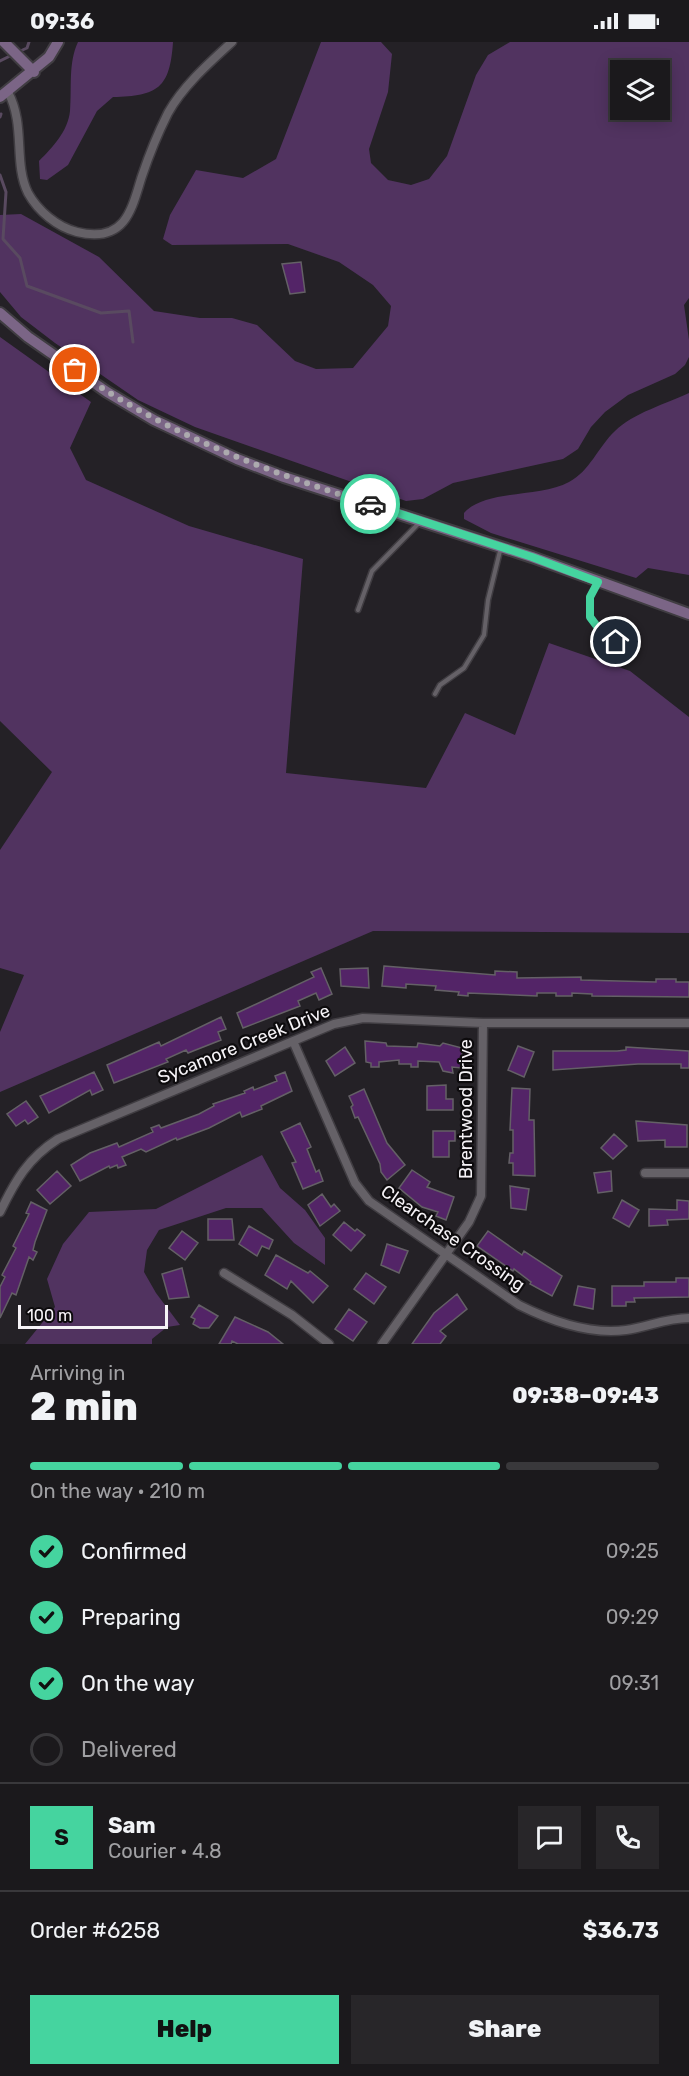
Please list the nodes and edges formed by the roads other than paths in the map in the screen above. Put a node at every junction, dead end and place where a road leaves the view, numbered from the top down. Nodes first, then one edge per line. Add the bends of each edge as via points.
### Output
1 (4, 42) edge
2 (58, 42) edge
3 (231, 42) edge
4 (34, 72) junction
5 (4, 94) edge
6 (0, 313) edge
7 (422, 520) junction
8 (501, 547) junction
9 (598, 582) junction
10 (358, 610) dead end
11 (689, 614) edge
12 (616, 642) dead end
13 (435, 694) dead end
14 (483, 1023) junction
15 (689, 1023) edge
16 (293, 1041) junction
17 (645, 1173) dead end
18 (689, 1173) edge
19 (0, 1212) edge
20 (447, 1254) junction
21 (224, 1273) dead end
22 (689, 1318) edge
23 (329, 1344) edge
24 (382, 1344) edge

1 - 4 street
2 - 4 street
3 - 5 street via 186,88 169,112 130,212 105,234 90,236 73,231 56,223 38,207 22,173 18,118
4 - 5 street
6 - 7 street via 107,392 163,425 284,477
7 - 8 street
7 - 10 lane via 372,572
8 - 9 street
8 - 13 lane via 484,635 464,668
9 - 11 street
9 - 12 lane via 590,597 590,617 602,633
14 - 15 street, Sycamore Creek Drive
14 - 16 street, Sycamore Creek Drive via 363,1018 334,1024
14 - 20 street, Brentwood Drive via 481,1196
16 - 19 street, Sycamore Creek Drive via 58,1139 30,1159
16 - 20 street, Clearchase Crossing via 361,1193
17 - 18 street
20 - 22 street, Clearchase Crossing via 519,1305 544,1318 584,1329 626,1330
20 - 24 street, Brentwood Drive
21 - 23 street via 292,1315

